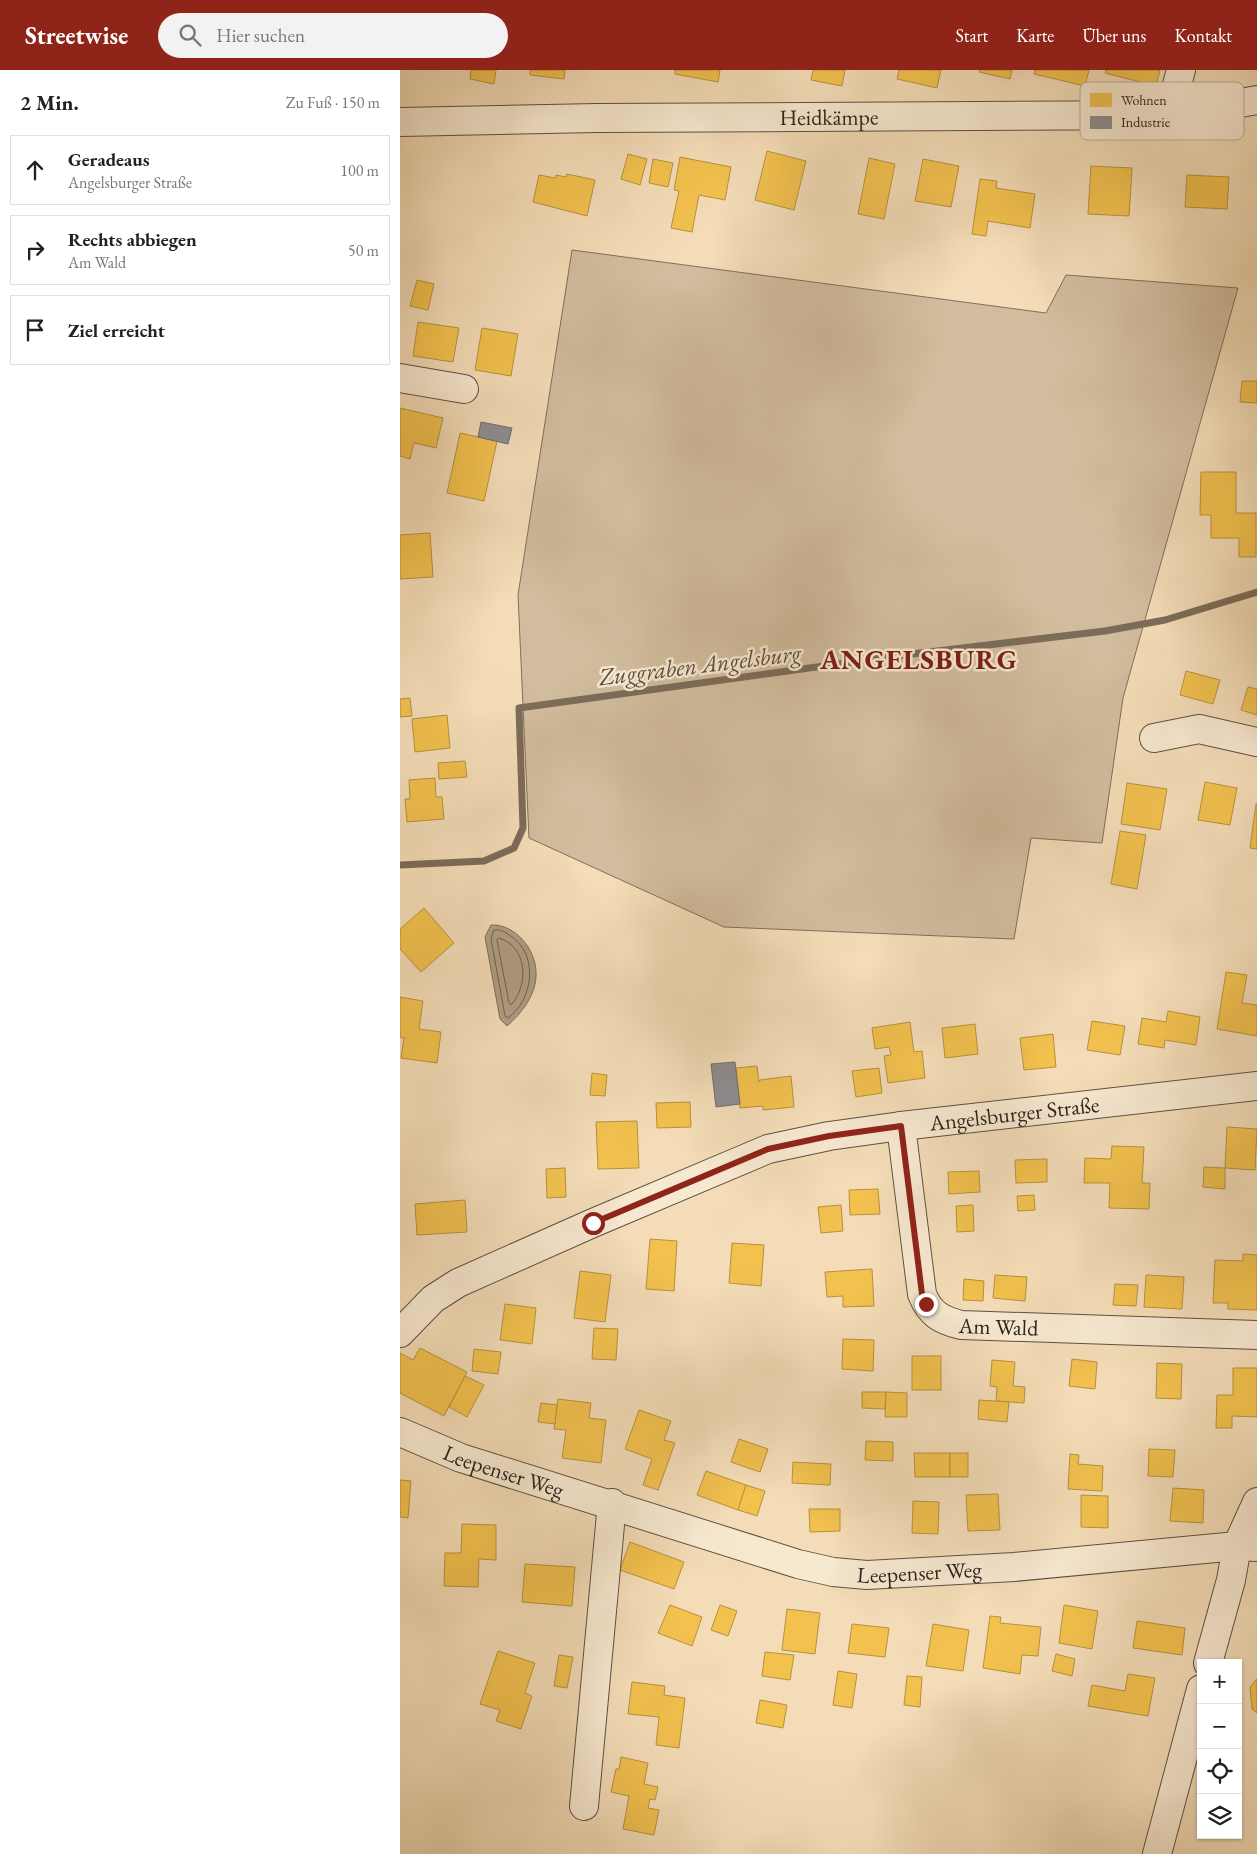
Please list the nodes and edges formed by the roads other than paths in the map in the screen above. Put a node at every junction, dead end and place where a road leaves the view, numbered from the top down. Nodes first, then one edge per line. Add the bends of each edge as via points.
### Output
1 (1257, 100) edge
2 (1244, 102) edge
3 (1080, 115) edge
4 (400, 122) edge
5 (400, 378) edge
6 (464, 390) dead end
7 (1154, 738) dead end
8 (1257, 742) edge
9 (1257, 1086) edge
10 (901, 1126) junction
11 (400, 1333) edge
12 (1257, 1335) edge
13 (400, 1432) edge
14 (1257, 1502) edge
15 (612, 1503) junction
16 (1247, 1547) edge
17 (1209, 1659) edge
18 (1197, 1704) edge
19 (584, 1806) dead end
20 (1157, 1854) edge

1 - 2 street, Heidkämpe
3 - 4 street, Heidkämpe
5 - 6 street
7 - 8 street via 1199,729
9 - 10 street, Angelsburger Straße
10 - 11 street, Angelsburger Straße via 802,1141 734,1162 458,1283 433,1300
10 - 12 street, Am Wald via 922,1294 934,1315 961,1325
13 - 15 street, Leepenser Weg via 460,1458
14 - 16 street
15 - 16 street, Leepenser Weg via 798,1564 867,1575 1014,1567
15 - 19 street
16 - 17 street via 1231,1580
18 - 20 street

